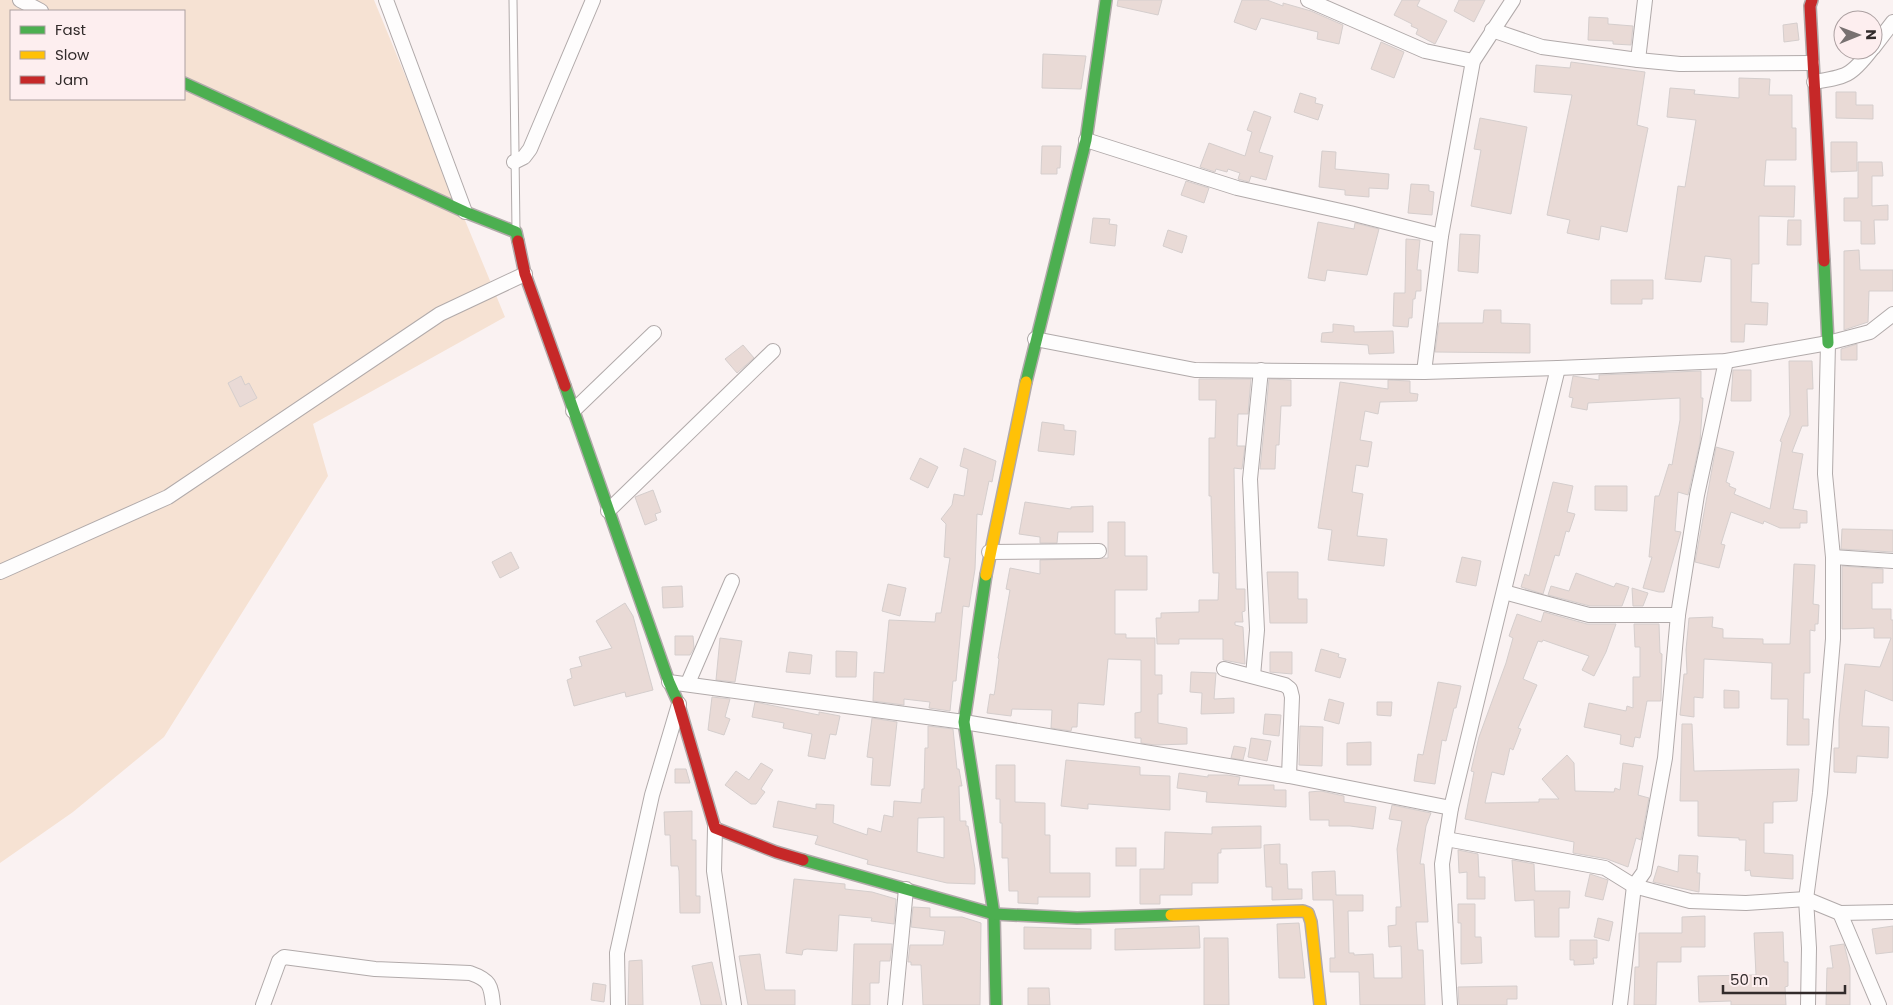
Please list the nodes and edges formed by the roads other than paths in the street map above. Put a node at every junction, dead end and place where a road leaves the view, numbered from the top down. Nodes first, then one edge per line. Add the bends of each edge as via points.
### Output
1 (20, 0) edge
2 (386, 0) edge
3 (514, 0) edge
4 (594, 0) edge
5 (1106, 0) edge
6 (1308, 0) edge
7 (1645, 0) edge
8 (1812, 0) edge
9 (1510, 2) edge
10 (39, 10) edge
11 (1893, 22) edge
12 (1492, 30) junction
13 (1883, 35) edge
14 (1638, 60) junction
15 (1863, 60) edge
16 (1473, 61) junction
17 (1812, 63) junction
18 (1814, 82) junction
19 (185, 84) edge
20 (1086, 140) junction
21 (514, 162) junction
22 (465, 212) junction
23 (516, 232) junction
24 (1441, 236) junction
25 (525, 274) junction
26 (1893, 314) edge
27 (654, 333) dead end
28 (1035, 339) junction
29 (1828, 343) junction
30 (773, 351) dead end
31 (1726, 362) junction
32 (1558, 368) junction
33 (1261, 370) junction
34 (1424, 372) junction
35 (573, 411) junction
36 (608, 511) junction
37 (1099, 551) dead end
38 (990, 552) junction
39 (1833, 557) junction
40 (1893, 561) edge
41 (0, 572) edge
42 (732, 581) dead end
43 (1504, 592) junction
44 (1678, 615) junction
45 (1224, 669) dead end
46 (1253, 676) junction
47 (669, 682) junction
48 (688, 684) junction
49 (678, 704) junction
50 (964, 722) junction
51 (1289, 776) junction
52 (1451, 808) junction
53 (715, 828) junction
54 (1446, 839) junction
55 (1634, 886) junction
56 (906, 888) junction
57 (1806, 899) junction
58 (1893, 912) edge
59 (1840, 913) junction
60 (994, 914) junction
61 (263, 1005) edge
62 (493, 1005) edge
63 (618, 1005) edge
64 (734, 1005) edge
65 (895, 1005) edge
66 (996, 1005) edge
67 (1320, 1005) edge
68 (1450, 1005) edge
69 (1620, 1005) edge
70 (1808, 1005) edge
71 (1879, 1005) edge

1 - 10 street
2 - 22 street
3 - 21 lane
4 - 21 street via 530,149
5 - 20 street
6 - 16 street via 1425,51
7 - 14 street
8 - 17 street
9 - 12 street
11 - 13 street
12 - 14 street via 1542,47
12 - 16 street
14 - 17 street via 1680,64
15 - 18 street via 1854,71 1838,78
16 - 24 street
17 - 18 street
18 - 29 street
19 - 22 street
20 - 24 street via 1237,188
20 - 28 street
21 - 23 lane
22 - 23 street
23 - 25 street
24 - 34 street
25 - 35 street
25 - 41 street via 440,314 168,497
26 - 29 street via 1870,332
27 - 35 street
28 - 33 street via 1195,370
28 - 38 street
29 - 31 street
29 - 39 street via 1825,474
30 - 36 street
31 - 32 street
31 - 44 street via 1697,495
32 - 34 street
32 - 43 street
33 - 34 street
33 - 46 street via 1250,479 1257,630
35 - 36 street
36 - 47 street
37 - 38 street
38 - 50 street
39 - 40 street
39 - 57 street via 1833,639 1820,793
42 - 48 street
43 - 44 street via 1588,615
43 - 52 street
44 - 55 street via 1665,758 1644,872
45 - 46 street
46 - 51 street via 1290,689
47 - 48 street
47 - 49 street
48 - 50 street
49 - 53 street
49 - 63 street via 652,795 617,952
50 - 51 street
50 - 60 street
51 - 52 street
52 - 54 street
53 - 56 street via 776,852
53 - 64 street via 714,871
54 - 55 street via 1605,868
54 - 68 street via 1442,864
55 - 57 street via 1690,901 1746,903
55 - 69 street
56 - 60 street
56 - 65 street
57 - 59 street
57 - 70 street
58 - 59 street
59 - 71 street
60 - 66 street
60 - 67 street via 1077,918 1303,911 1308,913 1311,922
61 - 62 street via 279,961 284,956 375,969 470,973 483,978 491,987

